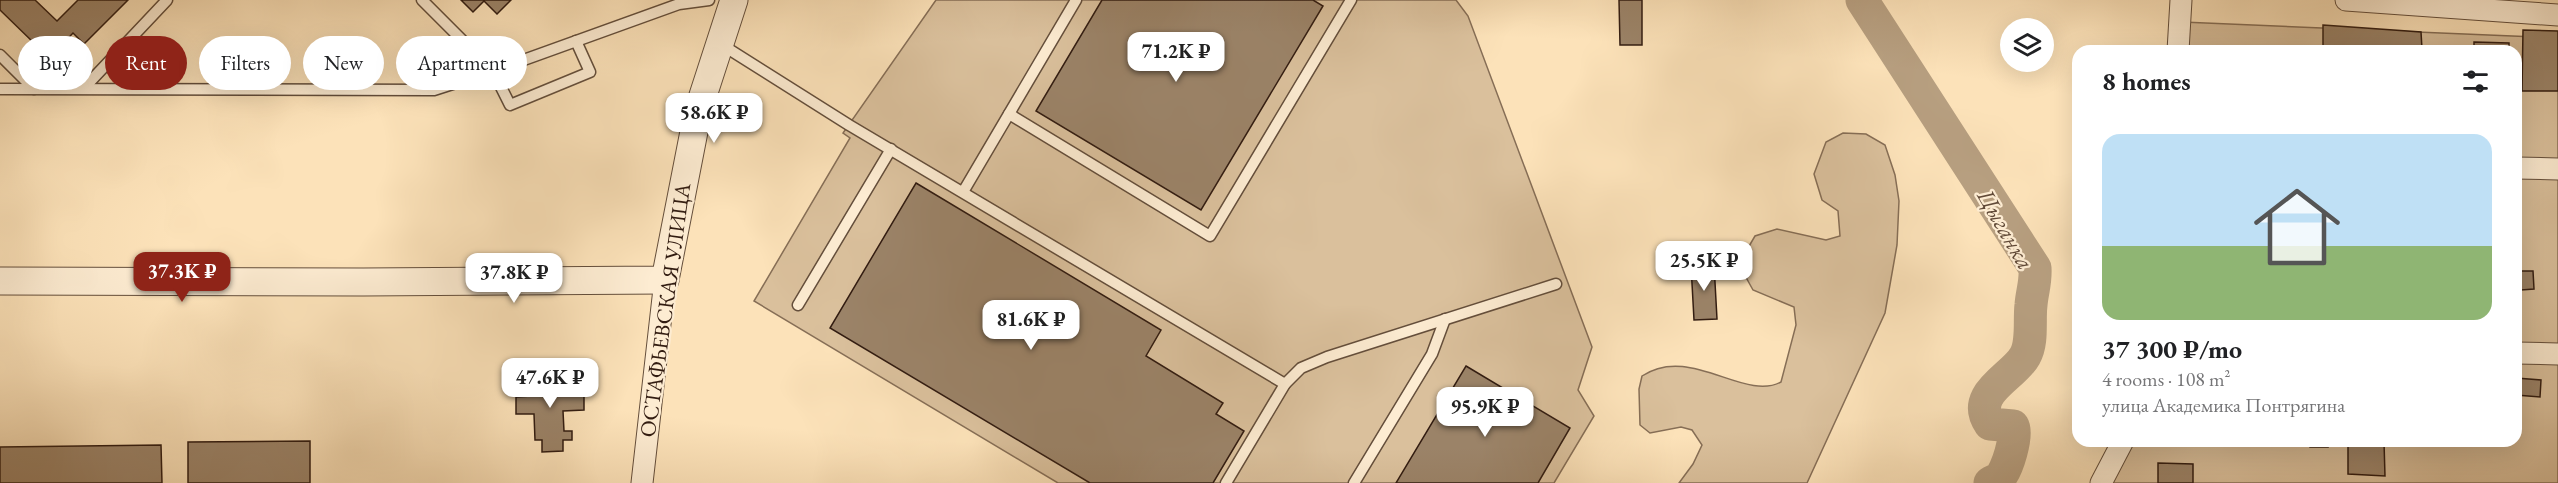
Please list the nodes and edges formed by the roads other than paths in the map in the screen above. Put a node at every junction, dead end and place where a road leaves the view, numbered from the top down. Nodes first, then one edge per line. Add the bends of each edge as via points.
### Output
1 (167, 0) edge
2 (422, 0) edge
3 (709, 0) edge
4 (734, 0) edge
5 (1076, 0) edge
6 (1351, 0) edge
7 (2181, 0) edge
8 (2346, 0) edge
9 (2558, 15) edge
10 (458, 36) edge
11 (576, 41) junction
12 (719, 43) junction
13 (2178, 45) edge
14 (0, 55) edge
15 (527, 59) edge
16 (18, 73) edge
17 (93, 78) edge
18 (93, 88) edge
19 (0, 89) edge
20 (18, 89) edge
21 (396, 90) edge
22 (502, 90) edge
23 (1009, 114) junction
24 (891, 150) junction
25 (2522, 168) edge
26 (2558, 169) edge
27 (963, 192) junction
28 (664, 280) junction
29 (0, 281) edge
30 (1556, 284) dead end
31 (798, 305) dead end
32 (1445, 319) junction
33 (2522, 353) edge
34 (2558, 354) edge
35 (1285, 384) junction
36 (2121, 447) edge
37 (642, 483) edge
38 (1226, 483) edge
39 (1354, 483) edge
40 (2102, 483) edge

1 - 17 lane
2 - 10 lane
3 - 11 lane via 679,4
4 - 12 street, ОСТАФЬЕВСКАЯ УЛИЦА
5 - 23 lane
6 - 23 lane via 1210,236
7 - 13 street
8 - 9 street
11 - 15 lane
11 - 22 lane via 590,72 510,105
12 - 24 lane
12 - 28 street, ОСТАФЬЕВСКАЯ УЛИЦА via 689,150
14 - 16 lane
18 - 21 lane
19 - 20 lane
23 - 27 lane
24 - 27 lane
24 - 31 lane
25 - 26 street
27 - 35 lane
28 - 29 street
28 - 37 street, ОСТАФЬЕВСКАЯ УЛИЦА
30 - 32 lane
32 - 35 lane via 1327,357 1301,368
32 - 39 lane via 1432,354
33 - 34 street
35 - 38 lane
36 - 40 street

